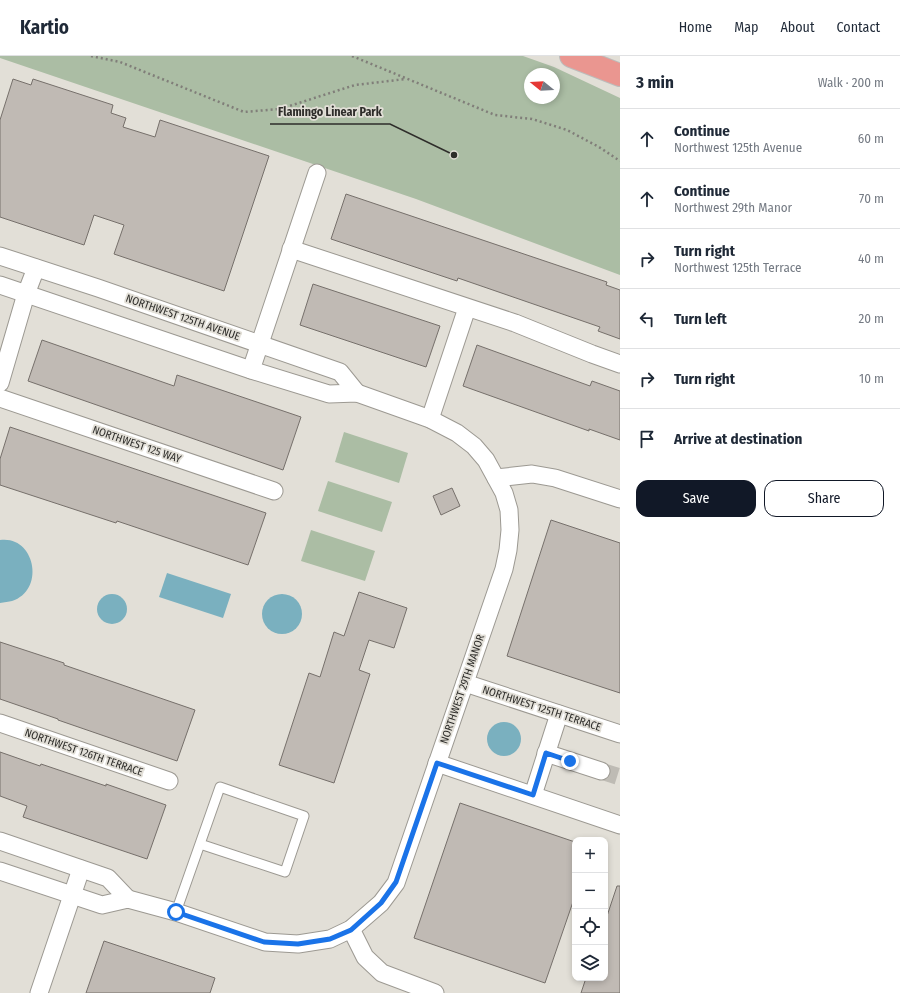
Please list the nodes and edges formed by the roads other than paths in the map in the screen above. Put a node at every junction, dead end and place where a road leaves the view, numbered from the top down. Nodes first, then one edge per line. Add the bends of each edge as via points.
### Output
1 (571, 56) edge
2 (620, 75) edge
3 (316, 173) dead end
4 (291, 249) junction
5 (0, 256) edge
6 (36, 268) junction
7 (0, 285) edge
8 (26, 294) junction
9 (468, 308) junction
10 (260, 344) junction
11 (620, 364) edge
12 (251, 370) junction
13 (0, 383) edge
14 (357, 393) junction
15 (0, 398) edge
16 (430, 419) junction
17 (496, 478) junction
18 (274, 491) dead end
19 (620, 499) edge
20 (464, 683) junction
21 (559, 714) junction
22 (0, 723) edge
23 (620, 734) edge
24 (546, 753) junction
25 (437, 763) junction
26 (601, 771) tunnel mouth
27 (169, 781) dead end
28 (533, 795) junction
29 (620, 825) edge
30 (0, 840) edge
31 (200, 844) junction
32 (81, 869) junction
33 (0, 871) edge
34 (72, 895) junction
35 (128, 898) junction
36 (176, 912) junction
37 (351, 930) junction
38 (39, 993) edge
39 (435, 993) edge

1 - 2 highway
3 - 4 street
4 - 9 street
4 - 10 street
5 - 6 street, NORTHWEST 125TH AVENUE
6 - 8 street
6 - 10 street, NORTHWEST 125TH AVENUE
7 - 8 street
8 - 12 street
8 - 13 street
9 - 11 street via 515,323
9 - 16 street
10 - 12 street
10 - 14 street, NORTHWEST 125TH AVENUE via 340,372
12 - 14 street via 329,394
14 - 16 street
15 - 18 street, NORTHWEST 125 WAY
16 - 17 street via 458,433 474,446
17 - 19 street via 532,474 555,478
17 - 20 street, NORTHWEST 29TH MANOR via 509,510 508,550 504,569
20 - 21 street, NORTHWEST 125TH TERRACE
20 - 25 street, NORTHWEST 29TH MANOR
21 - 23 street, NORTHWEST 125TH TERRACE
21 - 24 street
22 - 27 street, NORTHWEST 126TH TERRACE
24 - 26 street
24 - 28 street
25 - 28 street
25 - 37 street, NORTHWEST 29TH MANOR via 396,882 381,903
28 - 29 street
30 - 32 street
31 - 31 lane via 220,787 304,816 285,872
31 - 36 lane
32 - 34 street
32 - 35 street via 108,878
33 - 34 street
34 - 35 street via 102,905
34 - 38 street
35 - 36 street
36 - 37 street via 264,942 298,944 330,939
37 - 39 street via 365,957 382,973

